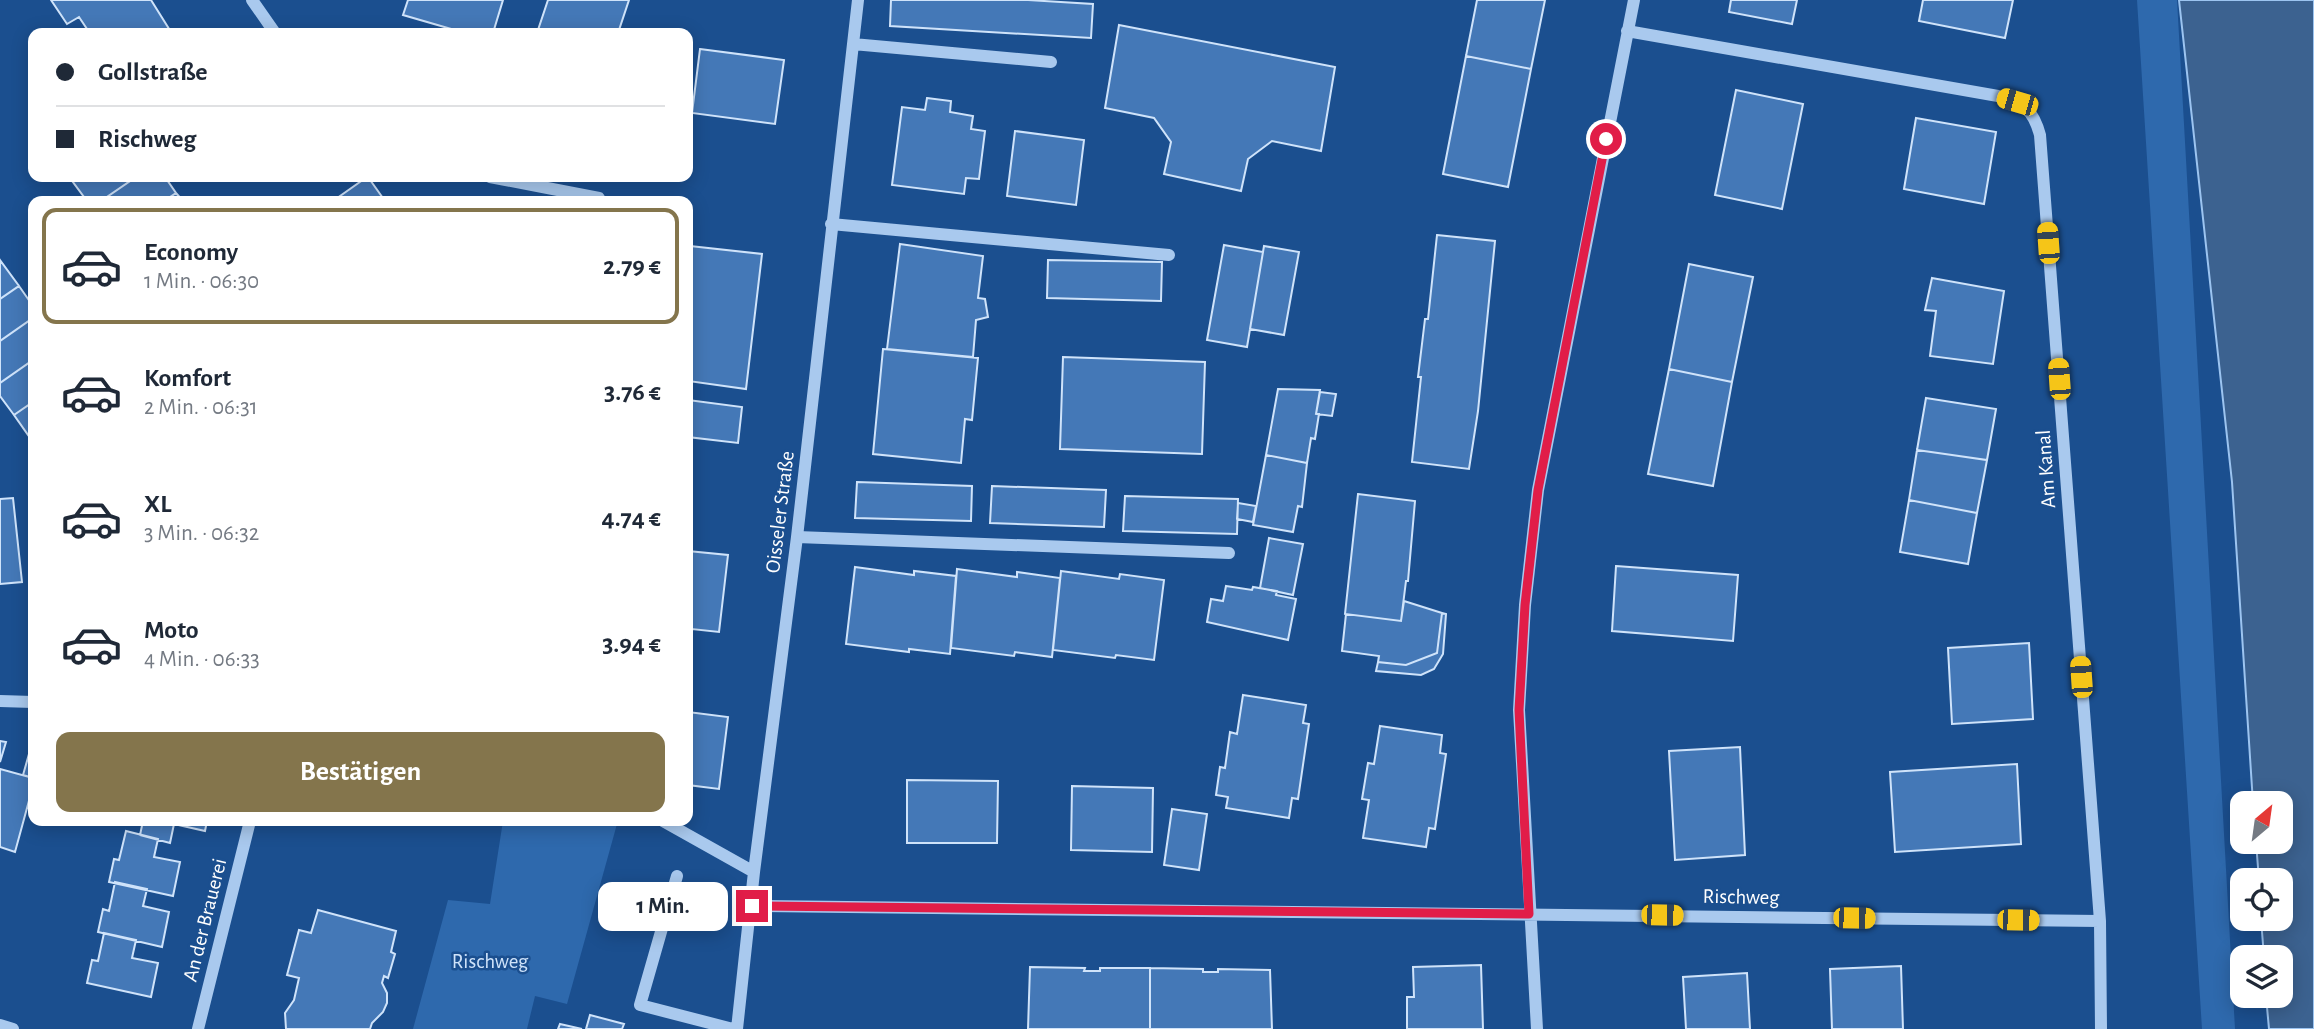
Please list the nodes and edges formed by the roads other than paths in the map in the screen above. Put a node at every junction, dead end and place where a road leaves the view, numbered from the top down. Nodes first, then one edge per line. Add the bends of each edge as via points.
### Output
1 (252, 0) edge
2 (858, 0) edge
3 (1633, 0) edge
4 (272, 28) edge
5 (1627, 31) junction
6 (853, 44) junction
7 (1051, 62) dead end
8 (516, 182) edge
9 (589, 196) edge
10 (831, 224) junction
11 (1169, 255) dead end
12 (797, 537) junction
13 (1229, 553) dead end
14 (0, 701) edge
15 (28, 702) edge
16 (249, 826) edge
17 (672, 826) edge
18 (754, 872) junction
19 (677, 876) dead end
20 (752, 906) junction
21 (1529, 914) junction
22 (2100, 921) junction
23 (0, 1025) edge
24 (13, 1029) edge
25 (198, 1029) edge
26 (735, 1029) edge
27 (1537, 1029) edge
28 (2101, 1029) edge

1 - 4 street
2 - 6 street, Oisseler Straße
3 - 5 street
5 - 21 street via 1538,490 1525,605 1519,710
5 - 22 street, Am Kanal via 1998,96 2017,102 2036,119
6 - 7 street
6 - 10 street, Oisseler Straße
8 - 9 street
10 - 11 street
10 - 12 street, Oisseler Straße
12 - 13 street
12 - 18 street, Oisseler Straße
14 - 15 street
16 - 25 street, An der Brauerei
17 - 18 street
18 - 20 street, Oisseler Straße
19 - 26 street via 640,1005
20 - 21 street, Rischweg
20 - 26 street, Oisseler Straße
21 - 22 street, Rischweg
21 - 27 street
22 - 28 street, Am Kanal
23 - 24 street

